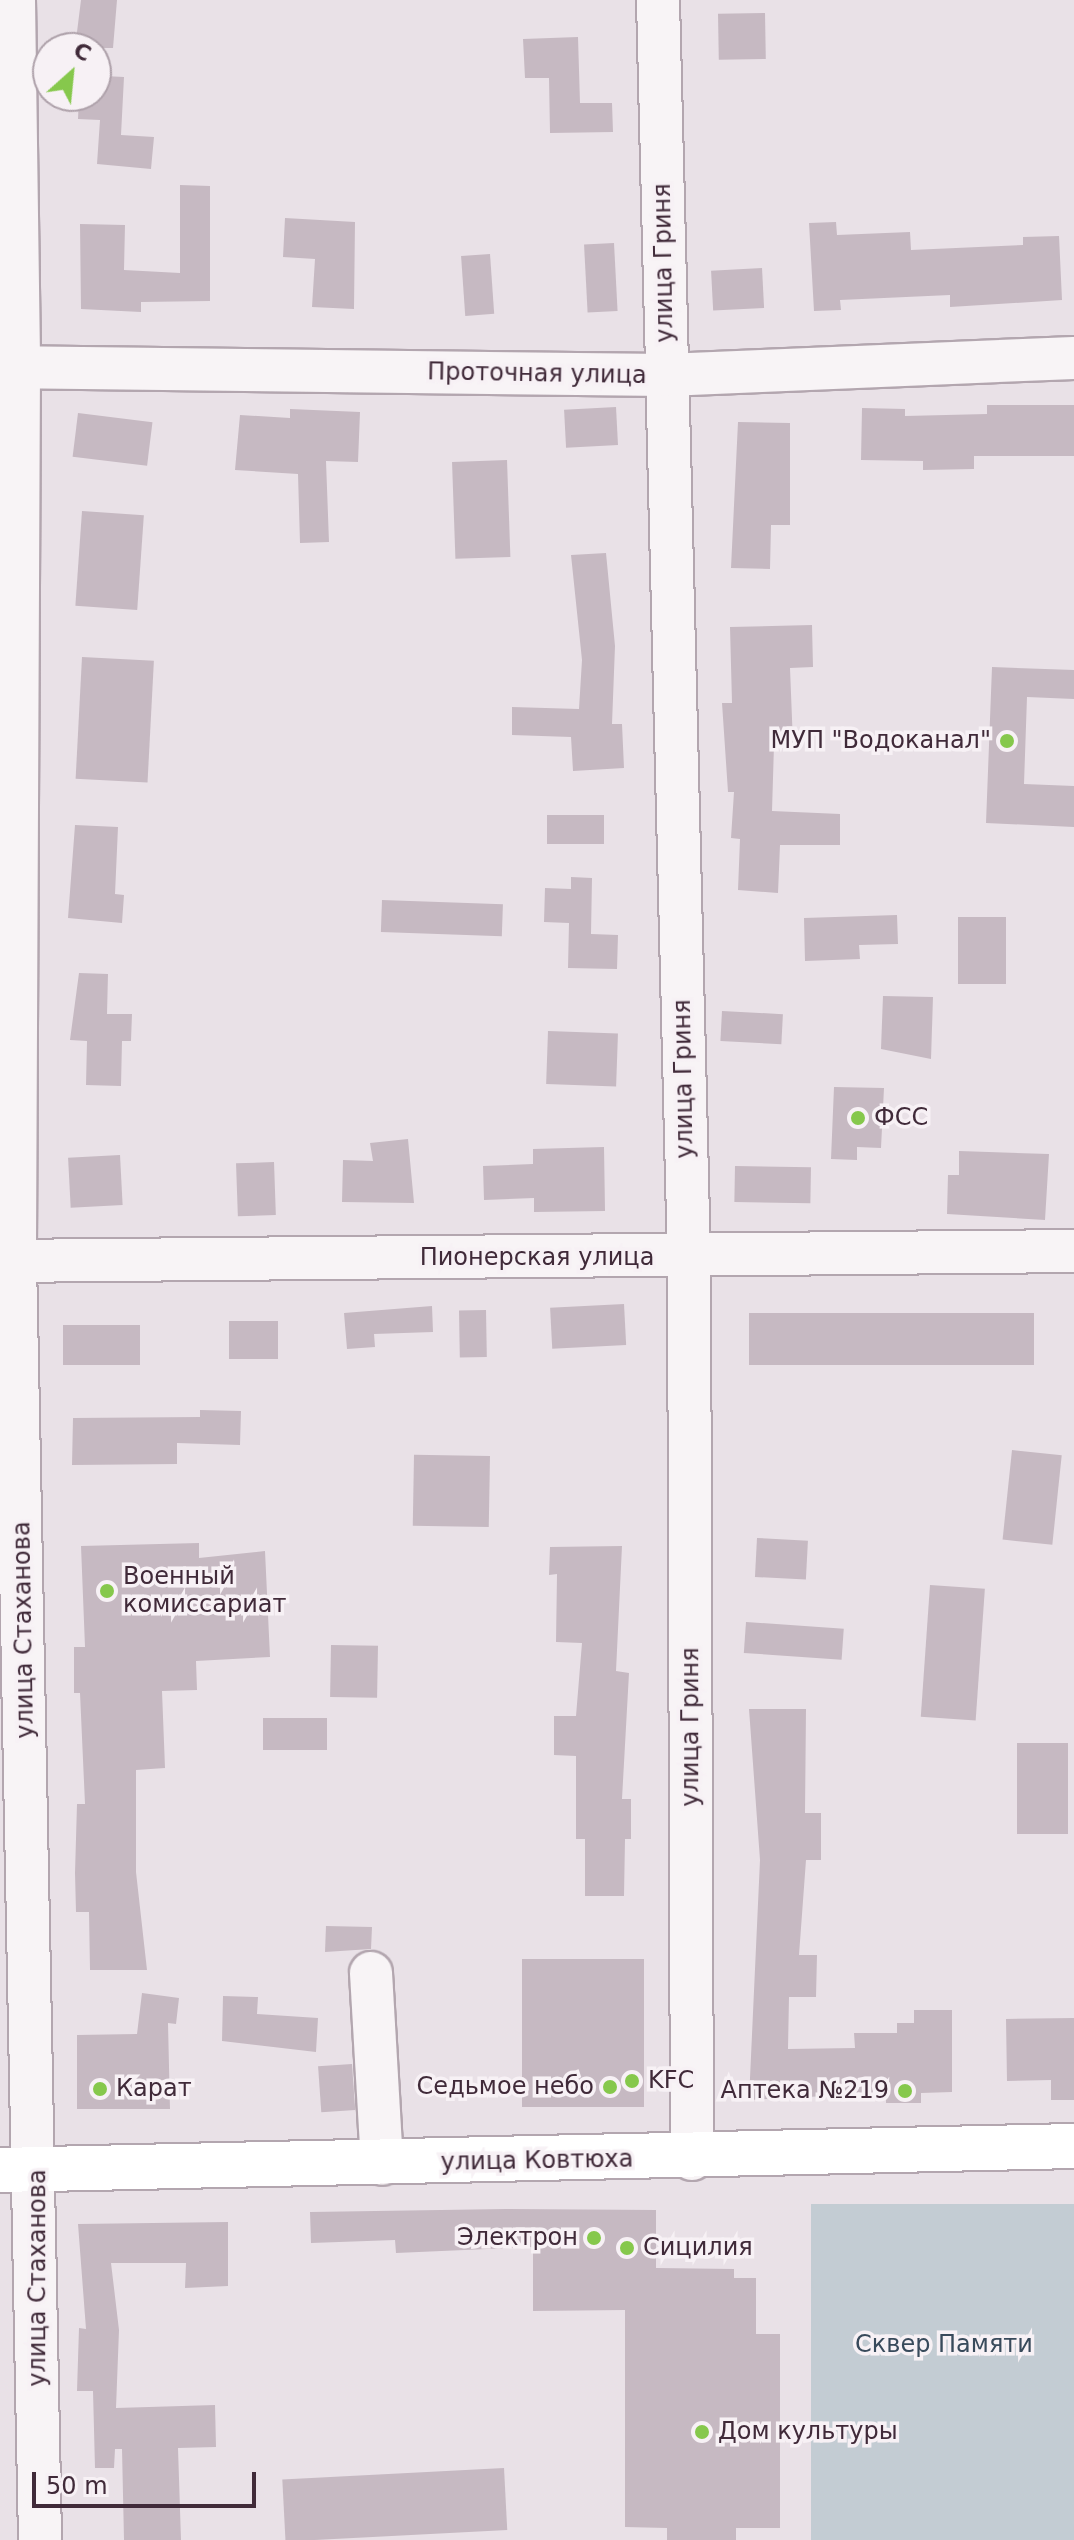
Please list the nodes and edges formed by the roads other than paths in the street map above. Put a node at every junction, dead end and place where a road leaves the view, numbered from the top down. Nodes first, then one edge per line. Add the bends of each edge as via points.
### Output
1 (14, 0) edge
2 (658, 0) edge
3 (1074, 358) edge
4 (10, 366) edge
5 (666, 375) junction
6 (1074, 1251) edge
7 (689, 1257) junction
8 (8, 1261) edge
9 (371, 1973) dead end
10 (1074, 2146) edge
11 (692, 2159) junction
12 (382, 2164) junction
13 (19, 2170) edge
14 (40, 2540) edge

1 - 4 street, улица Стаханова
2 - 5 street, улица Гриня
3 - 5 street, Проточная улица
4 - 5 street, Проточная улица
4 - 8 street, улица Стаханова
5 - 7 street, улица Гриня
6 - 7 street, Пионерская улица
7 - 8 street, Пионерская улица
7 - 11 street, улица Гриня
8 - 13 street, улица Стаханова
9 - 12 street
10 - 11 main road, улица Ковтюха
11 - 12 main road, улица Ковтюха
12 - 13 main road, улица Ковтюха
13 - 14 street, улица Стаханова

